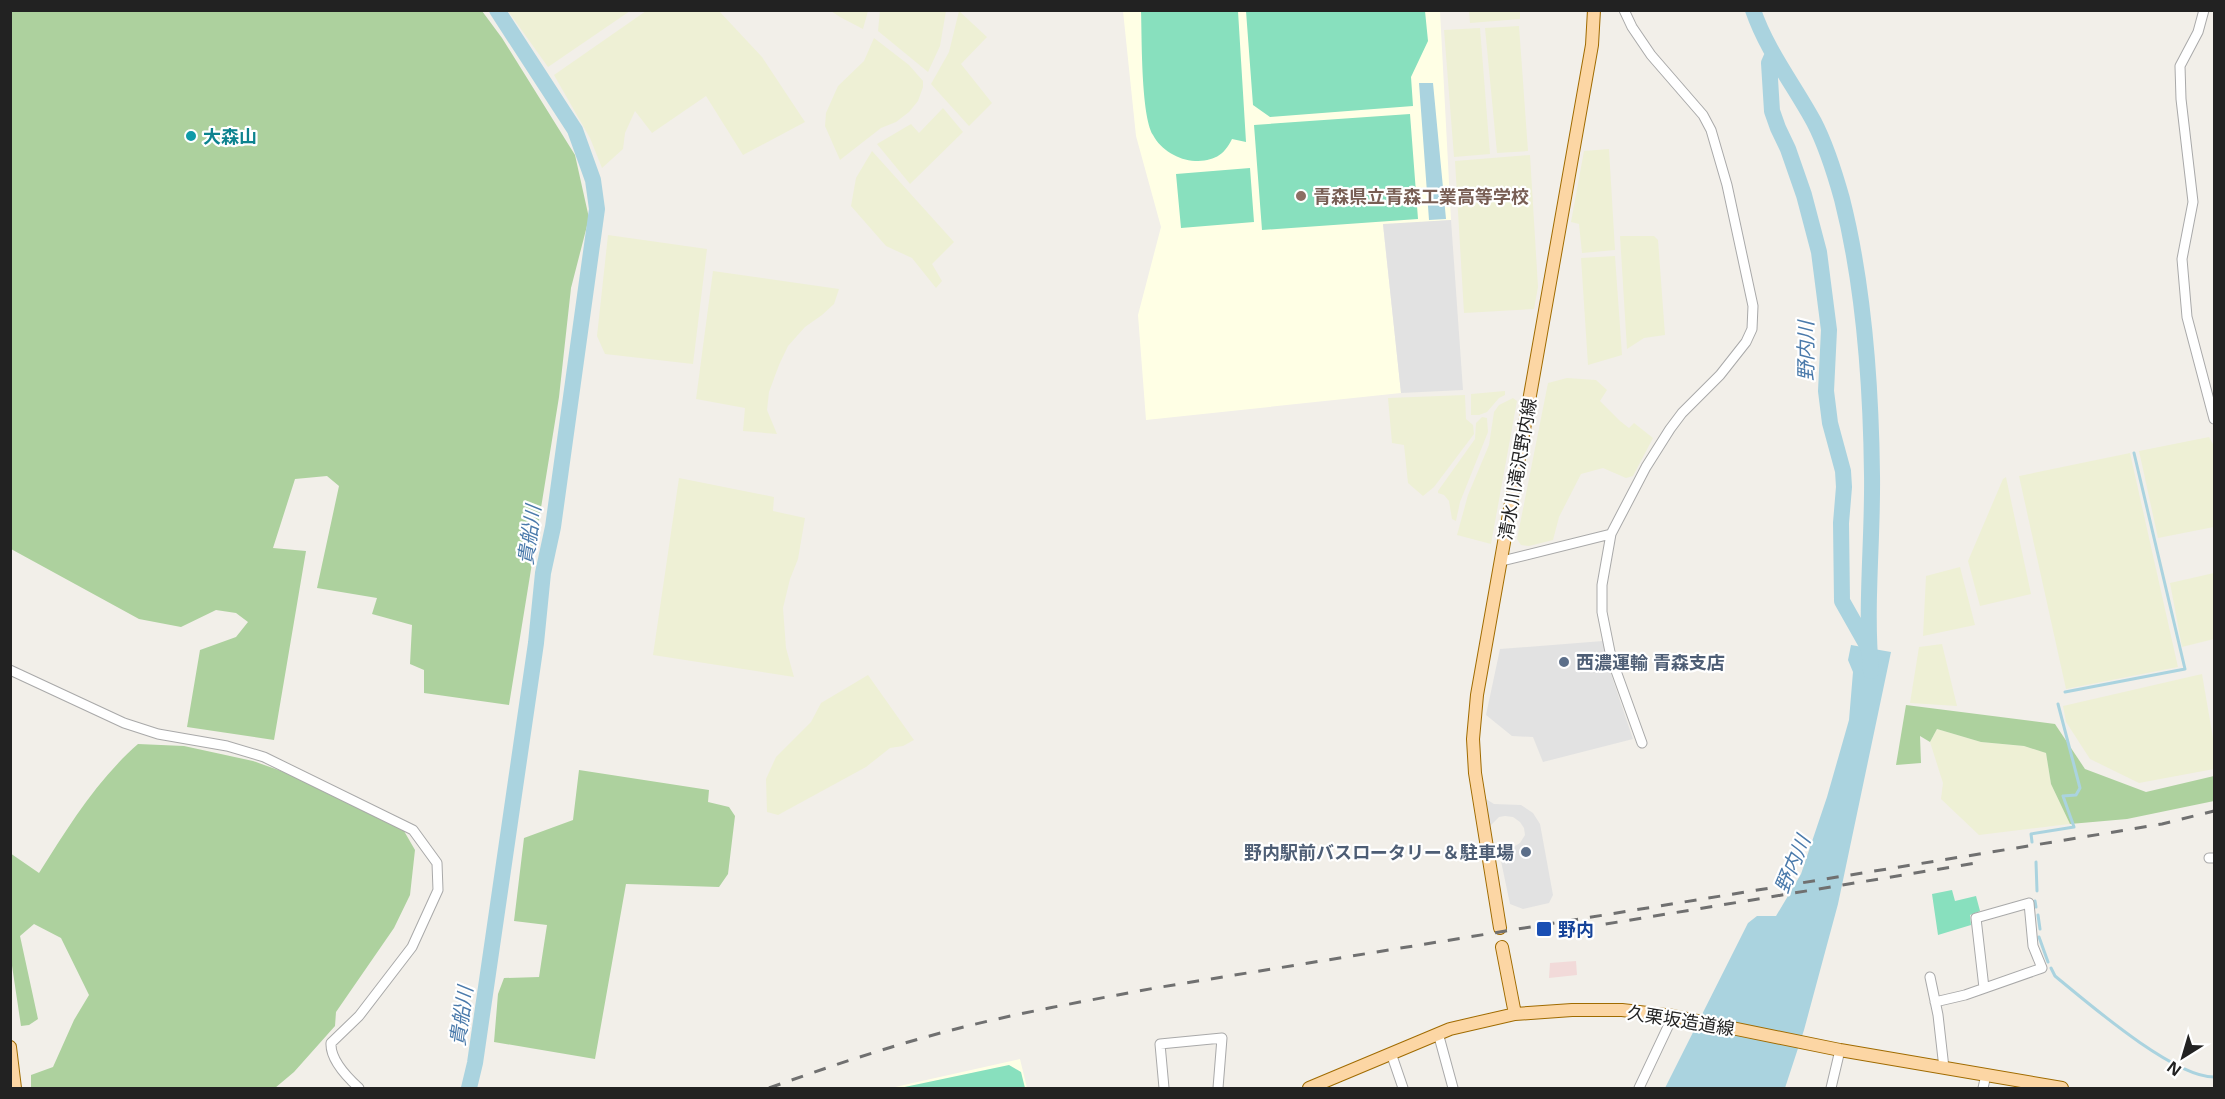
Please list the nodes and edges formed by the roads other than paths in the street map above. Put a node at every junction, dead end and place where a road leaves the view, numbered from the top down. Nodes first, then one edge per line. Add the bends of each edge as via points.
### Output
1 (1594, 10) edge
2 (1624, 10) edge
3 (2204, 10) edge
4 (2214, 419) edge
5 (1611, 534) junction
6 (1502, 561) junction
7 (10, 670) edge
8 (1642, 743) dead end
9 (1500, 928) dead end
10 (1502, 947) dead end
11 (1930, 977) dead end
12 (1983, 988) junction
13 (1935, 1002) junction
14 (1515, 1014) junction
15 (1672, 1016) junction
16 (1438, 1033) junction
17 (10, 1047) edge
18 (1840, 1050) junction
19 (1391, 1053) junction
20 (1944, 1068) junction
21 (1986, 1075) junction
22 (2035, 1086) edge
23 (15, 1089) edge
24 (359, 1089) edge
25 (1164, 1089) edge
26 (1218, 1089) edge
27 (1309, 1089) edge
28 (1403, 1089) edge
29 (1454, 1089) edge
30 (1639, 1089) edge
31 (1831, 1089) edge
32 (1983, 1089) edge
33 (2062, 1089) edge

1 - 6 main road, 清水川滝沢野内線 via 1592,45
2 - 5 street via 1651,55 1703,115 1711,130 1753,306 1752,329 1746,342 1670,429
3 - 4 street via 2198,32 2180,66 2193,202 2182,259 2187,317
5 - 6 street
5 - 8 street via 1602,585 1602,612 1611,657
6 - 9 main road, 清水川滝沢野内線 via 1476,695 1473,739
7 - 24 street via 136,727 264,757 413,830 437,863 438,890 412,947 359,1016 330,1043 330,1051
10 - 14 main road
11 - 13 street
12 - 12 street via 2042,968 2033,946 2029,903 1976,918
12 - 13 street
13 - 20 street
14 - 15 main road, 久栗坂造道線 via 1622,1010
14 - 16 main road, 久栗坂造道線
15 - 18 main road, 久栗坂造道線
15 - 30 street
16 - 19 main road, 久栗坂造道線
16 - 29 street
17 - 23 main road
18 - 20 main road, 久栗坂造道線
18 - 31 street
19 - 27 main road, 久栗坂造道線
19 - 28 street
20 - 21 main road, 久栗坂造道線
21 - 22 main road, 久栗坂造道線
21 - 32 street
22 - 33 main road, 久栗坂造道線
25 - 26 street via 1160,1044 1222,1038

